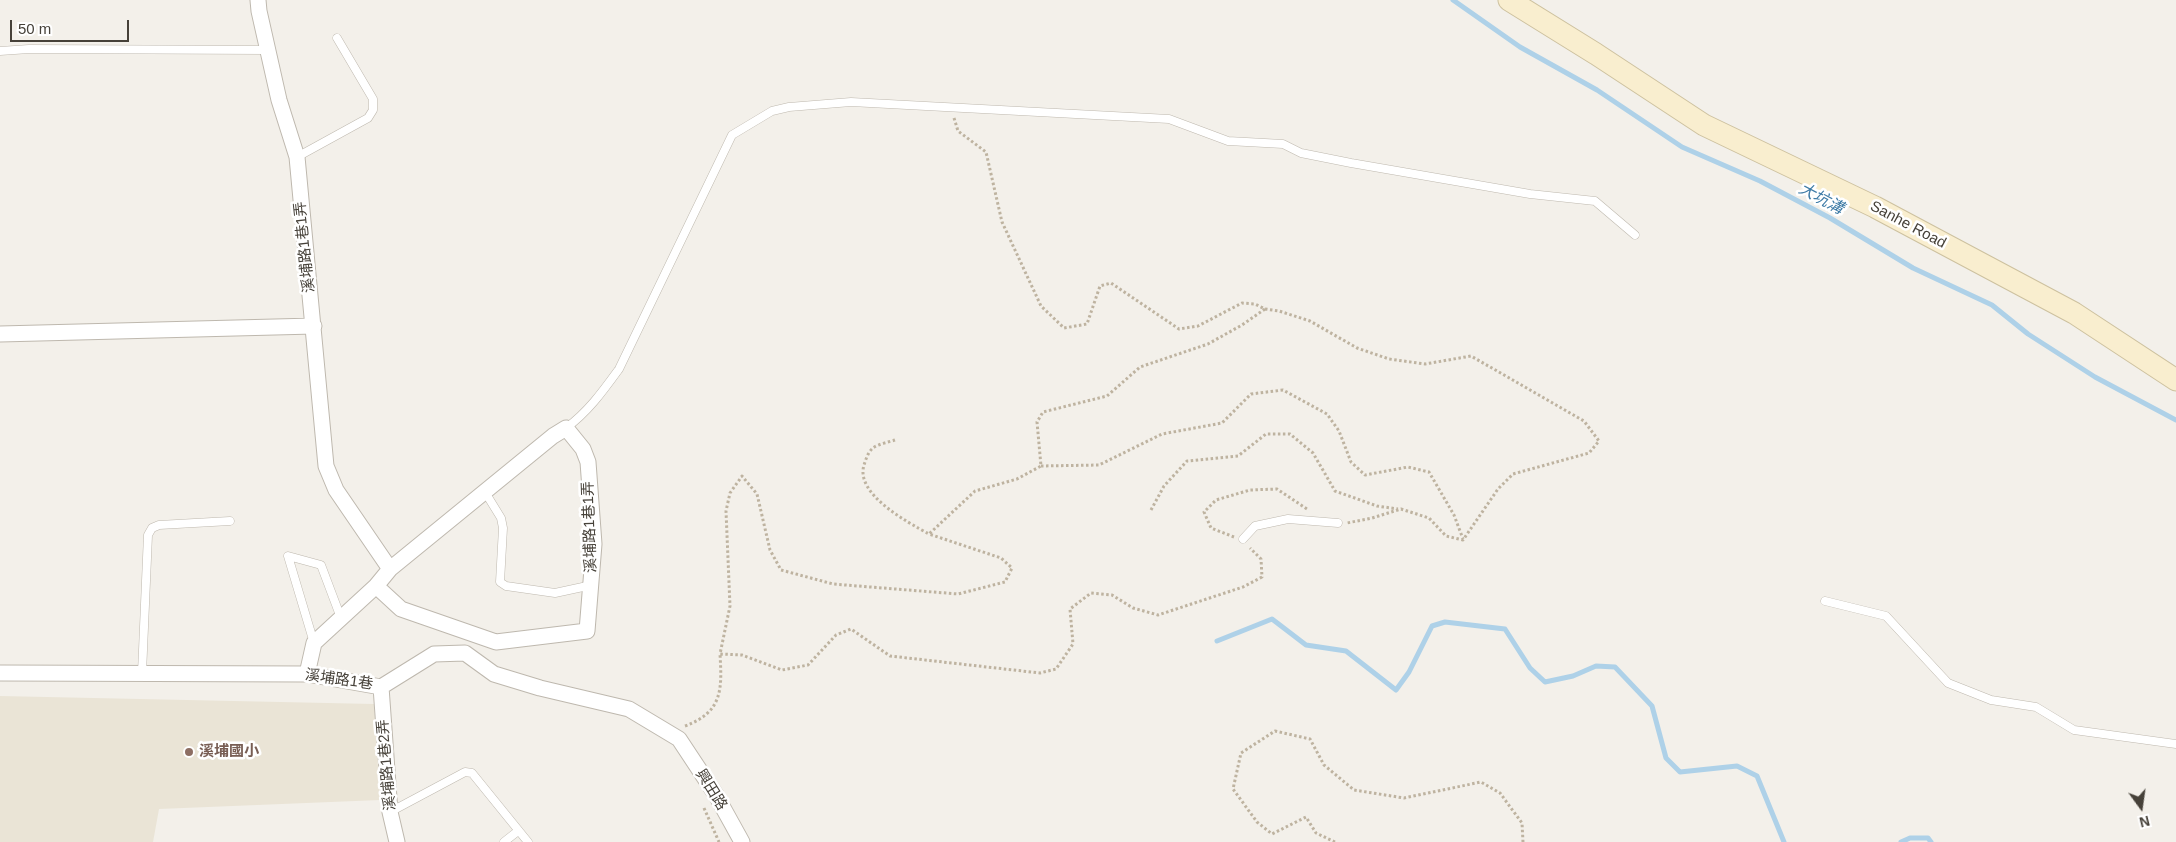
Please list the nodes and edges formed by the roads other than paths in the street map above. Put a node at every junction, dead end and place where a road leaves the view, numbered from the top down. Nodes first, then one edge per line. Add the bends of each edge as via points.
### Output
1 (258, 0) edge
2 (1509, 0) edge
3 (337, 38) dead end
4 (268, 50) junction
5 (0, 51) edge
6 (297, 156) junction
7 (1635, 235) dead end
8 (314, 326) junction
9 (0, 334) edge
10 (2176, 380) edge
11 (566, 428) junction
12 (486, 492) junction
13 (230, 521) dead end
14 (1338, 523) road end
15 (1243, 539) road end
16 (390, 569) junction
17 (592, 584) junction
18 (376, 586) junction
19 (1825, 601) dead end
20 (341, 618) junction
21 (314, 643) junction
22 (0, 672) edge
23 (142, 673) junction
24 (307, 674) junction
25 (381, 687) junction
26 (679, 739) joint
27 (2176, 744) edge
28 (390, 812) junction
29 (518, 831) junction
30 (397, 842) edge
31 (504, 842) edge
32 (528, 842) edge
33 (742, 842) edge

1 - 4 street, 溪埔路1巷1弄
2 - 10 main road, Sanhe Road via 1704,125 1874,207 2074,313
3 - 6 lane via 373,99 373,110 368,118
4 - 5 lane
4 - 6 street, 溪埔路1巷1弄 via 279,100
6 - 8 street, 溪埔路1巷1弄
7 - 11 lane via 1595,201 1530,194 1351,163 1301,153 1283,144 1228,141 1169,119 851,102 789,107 772,111 732,135 619,369 600,396
8 - 9 street
8 - 16 street, 溪埔路1巷1弄 via 326,466 336,490
11 - 12 street
11 - 17 street, 溪埔路1巷1弄 via 583,449 588,462 594,544
12 - 16 street
12 - 17 lane via 503,528 500,582 506,586 555,594
13 - 23 lane via 152,528 148,535
14 - 15 lane via 1288,519 1255,526
16 - 18 street
17 - 18 street, 溪埔路1巷1弄 via 587,631 496,642 401,609
18 - 20 street
19 - 27 lane via 1886,616 1948,683 1990,700 2036,708 2074,730
20 - 21 street
20 - 21 lane via 321,565 288,556
21 - 24 street
22 - 23 street, 溪埔路1巷
23 - 24 street, 溪埔路1巷
24 - 25 street, 溪埔路1巷
25 - 26 street, 溪埔路1巷 via 434,654 465,652 494,674 629,709
25 - 28 street, 溪埔路1巷2弄
26 - 33 street, 興田路
28 - 29 lane via 465,772 472,773
28 - 30 street, 溪埔路1巷2弄
29 - 31 lane
29 - 32 lane

